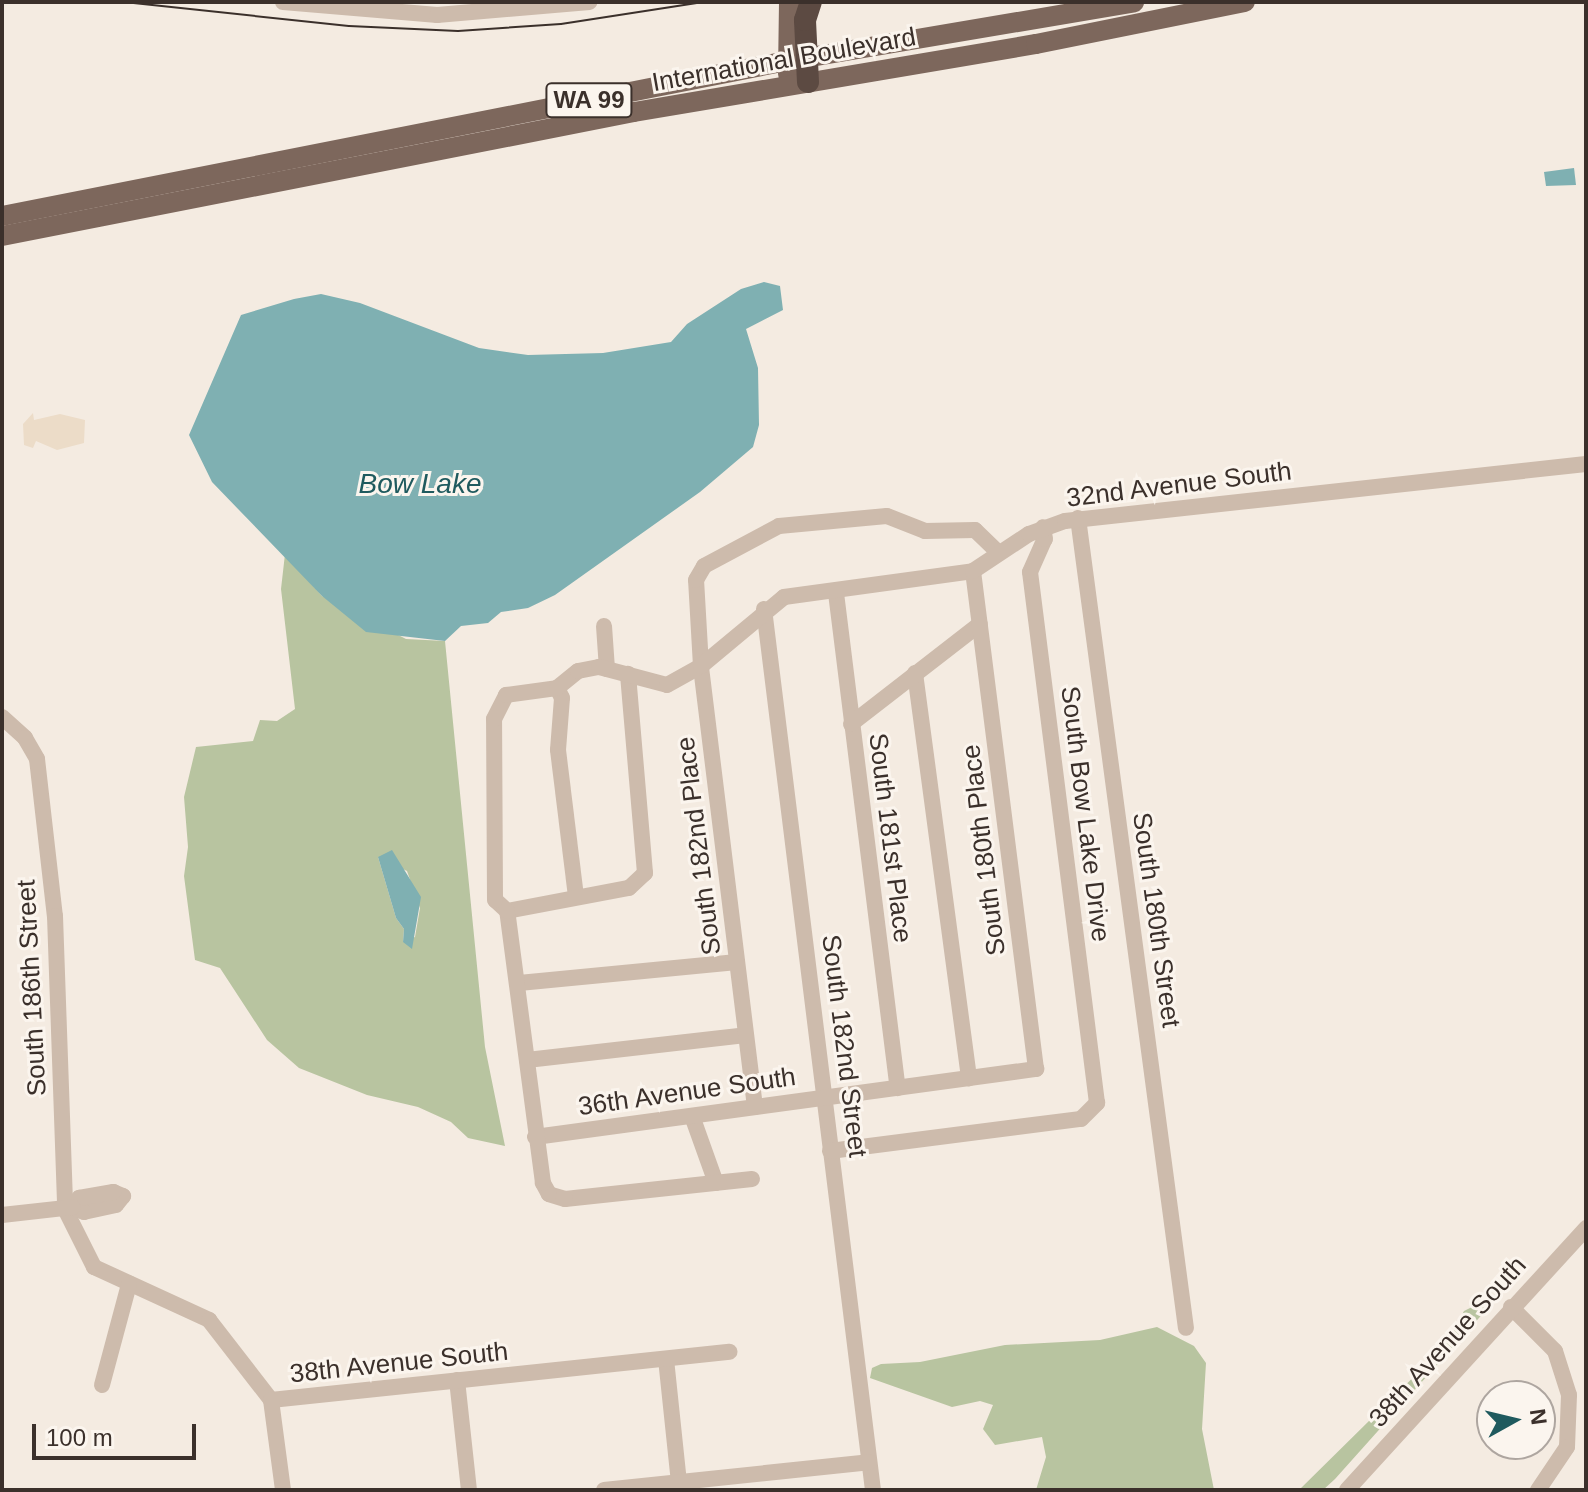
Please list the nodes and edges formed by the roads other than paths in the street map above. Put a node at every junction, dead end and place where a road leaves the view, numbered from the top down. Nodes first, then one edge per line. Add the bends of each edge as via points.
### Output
1 (286, 2) edge
2 (589, 2) edge
3 (789, 2) edge
4 (811, 2) edge
5 (1134, 2) edge
6 (1245, 2) edge
7 (796, 60) junction
8 (799, 84) junction
9 (2, 216) edge
10 (2, 236) edge
11 (1586, 464) edge
12 (1078, 518) junction
13 (1043, 527) junction
14 (998, 552) junction
15 (973, 571) junction
16 (836, 593) junction
17 (764, 609) junction
18 (980, 624) junction
19 (604, 626) dead end
20 (701, 666) junction
21 (607, 669) junction
22 (915, 673) junction
23 (628, 674) junction
24 (557, 688) junction
25 (8, 721) edge
26 (851, 724) junction
27 (576, 897) junction
28 (507, 911) junction
29 (737, 962) junction
30 (519, 983) junction
31 (746, 1035) junction
32 (527, 1060) junction
33 (1036, 1069) joint
34 (969, 1078) junction
35 (898, 1088) junction
36 (825, 1098) junction
37 (755, 1107) junction
38 (692, 1116) junction
39 (535, 1137) junction
40 (830, 1151) junction
41 (752, 1179) dead end
42 (716, 1183) junction
43 (69, 1208) junction
44 (2, 1215) edge
45 (1586, 1228) edge
46 (129, 1284) junction
47 (1511, 1307) junction
48 (1186, 1328) dead end
49 (729, 1352) dead end
50 (666, 1359) junction
51 (457, 1380) junction
52 (102, 1385) dead end
53 (271, 1400) junction
54 (869, 1462) junction
55 (679, 1483) junction
56 (283, 1490) edge
57 (469, 1490) edge
58 (604, 1490) edge
59 (873, 1490) edge
60 (1347, 1490) edge
61 (1538, 1490) edge

1 - 2 street via 437,15
3 - 7 main road
4 - 7 highway
5 - 7 main road, International Boulevard / WA 99
6 - 8 main road, International Boulevard / WA 99
7 - 8 highway
7 - 9 main road, International Boulevard / WA 99
8 - 10 main road, International Boulevard / WA 99
11 - 12 street, 32nd Avenue South
12 - 13 street, 32nd Avenue South
12 - 48 street, South 180th Street
13 - 14 street, 32nd Avenue South
13 - 40 street, South Bow Lake Drive via 1045,539 1030,572 1097,1093 1094,1110 1081,1119
14 - 15 street, 32nd Avenue South
14 - 20 street, South 182nd Place via 975,530 925,531 887,516 779,526 704,566 696,580
15 - 16 street, 32nd Avenue South
15 - 18 street, South 180th Place
16 - 17 street, 32nd Avenue South via 784,597
16 - 26 street, South 181st Place
17 - 20 street, 32nd Avenue South
17 - 36 street, South 182nd Street
18 - 22 street
18 - 33 street, South 180th Place
19 - 21 street
20 - 23 street, 32nd Avenue South via 667,685
20 - 29 street, South 182nd Place
21 - 23 street, 32nd Avenue South
21 - 24 street, 32nd Avenue South via 578,671
22 - 26 street
22 - 34 street
23 - 27 street via 647,862 639,882
24 - 27 street via 562,698 558,750
24 - 28 street, 32nd Avenue South via 515,691 498,704 494,719 495,900
25 - 43 street, South 186th Street via 37,759 55,916
26 - 35 street, South 181st Place
27 - 28 street
28 - 30 street
29 - 30 street
29 - 31 street, South 182nd Place
30 - 32 street
31 - 32 street
31 - 37 street, South 182nd Place
32 - 39 street
33 - 34 street, 36th Avenue South
34 - 35 street, 36th Avenue South
35 - 36 street, 36th Avenue South
36 - 37 street, 36th Avenue South
36 - 40 street, South 182nd Street
37 - 38 street, 36th Avenue South
38 - 39 street, 36th Avenue South
38 - 42 street
39 - 42 street via 549,1194 565,1199
40 - 54 street, South 182nd Street via 829,1180 835,1186
41 - 42 street
43 - 44 street
43 - 46 street, 38th Avenue South via 94,1267
45 - 47 street, 38th Avenue South
46 - 52 street
46 - 53 street, 38th Avenue South via 209,1320
47 - 60 street, 38th Avenue South
47 - 61 street via 1555,1351 1569,1395 1567,1447
49 - 50 street, 38th Avenue South
50 - 51 street, 38th Avenue South
50 - 55 street
51 - 53 street, 38th Avenue South
51 - 57 street
53 - 56 street
54 - 55 street
54 - 59 street, South 182nd Street
55 - 58 street

